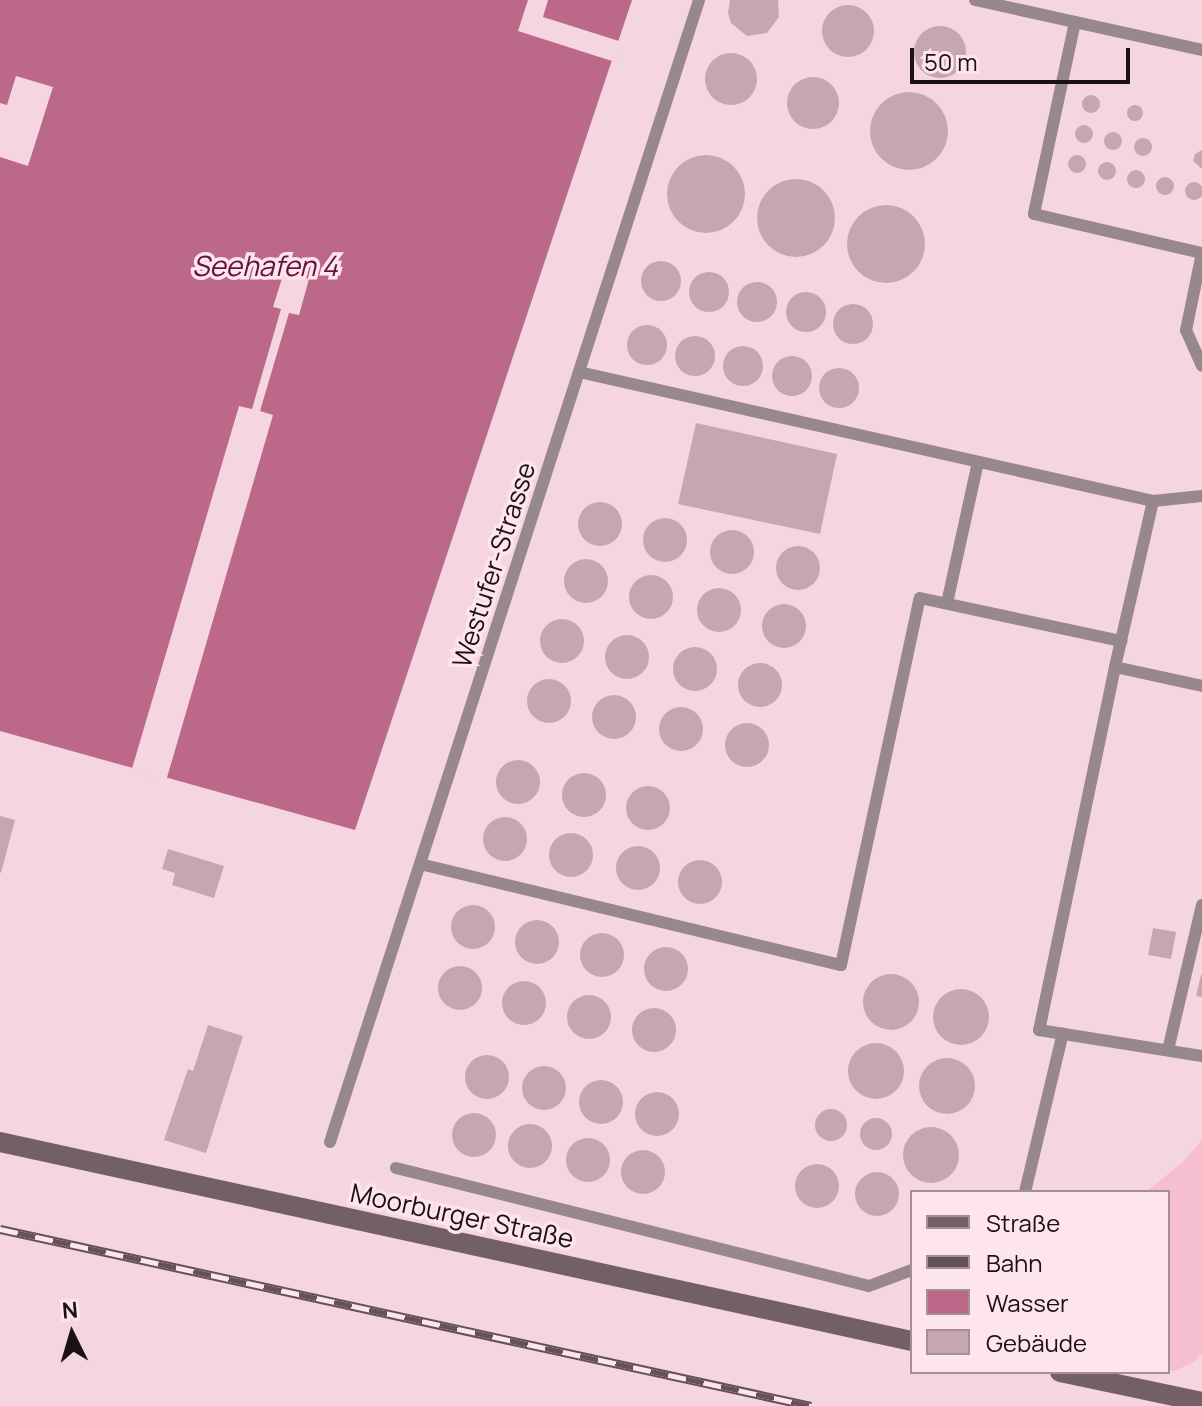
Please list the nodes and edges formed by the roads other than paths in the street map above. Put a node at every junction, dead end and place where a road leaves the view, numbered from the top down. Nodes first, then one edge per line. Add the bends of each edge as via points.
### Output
1 (699, 0) edge
2 (975, 0) edge
3 (1001, 3) edge
4 (1075, 22) junction
5 (1202, 50) edge
6 (1202, 366) edge
7 (579, 372) junction
8 (978, 462) junction
9 (1202, 496) edge
10 (1153, 501) junction
11 (947, 603) junction
12 (1121, 641) junction
13 (1115, 667) junction
14 (1202, 686) edge
15 (420, 864) junction
16 (1202, 905) edge
17 (1063, 1033) junction
18 (1168, 1050) junction
19 (1202, 1056) edge
20 (0, 1142) edge
21 (330, 1142) dead end
22 (396, 1168) dead end
23 (1025, 1190) edge
24 (910, 1271) edge
25 (910, 1341) edge
26 (1069, 1374) edge
27 (1202, 1402) edge

1 - 7 lane, Westufer-Strasse
2 - 3 lane
3 - 4 lane
4 - 5 lane
4 - 6 lane via 1034,214 1202,253 1186,330
7 - 8 lane
7 - 15 lane, Westufer-Strasse
8 - 10 lane
8 - 11 lane
9 - 10 lane
10 - 12 lane
11 - 12 lane
11 - 15 lane via 920,598 841,965
12 - 13 lane
13 - 14 lane
13 - 17 lane via 1039,1030
15 - 21 lane, Westufer-Strasse
16 - 18 lane
17 - 18 lane
17 - 23 lane
18 - 19 lane
20 - 25 main road, Moorburger Straße
22 - 24 lane via 869,1286
26 - 27 main road

